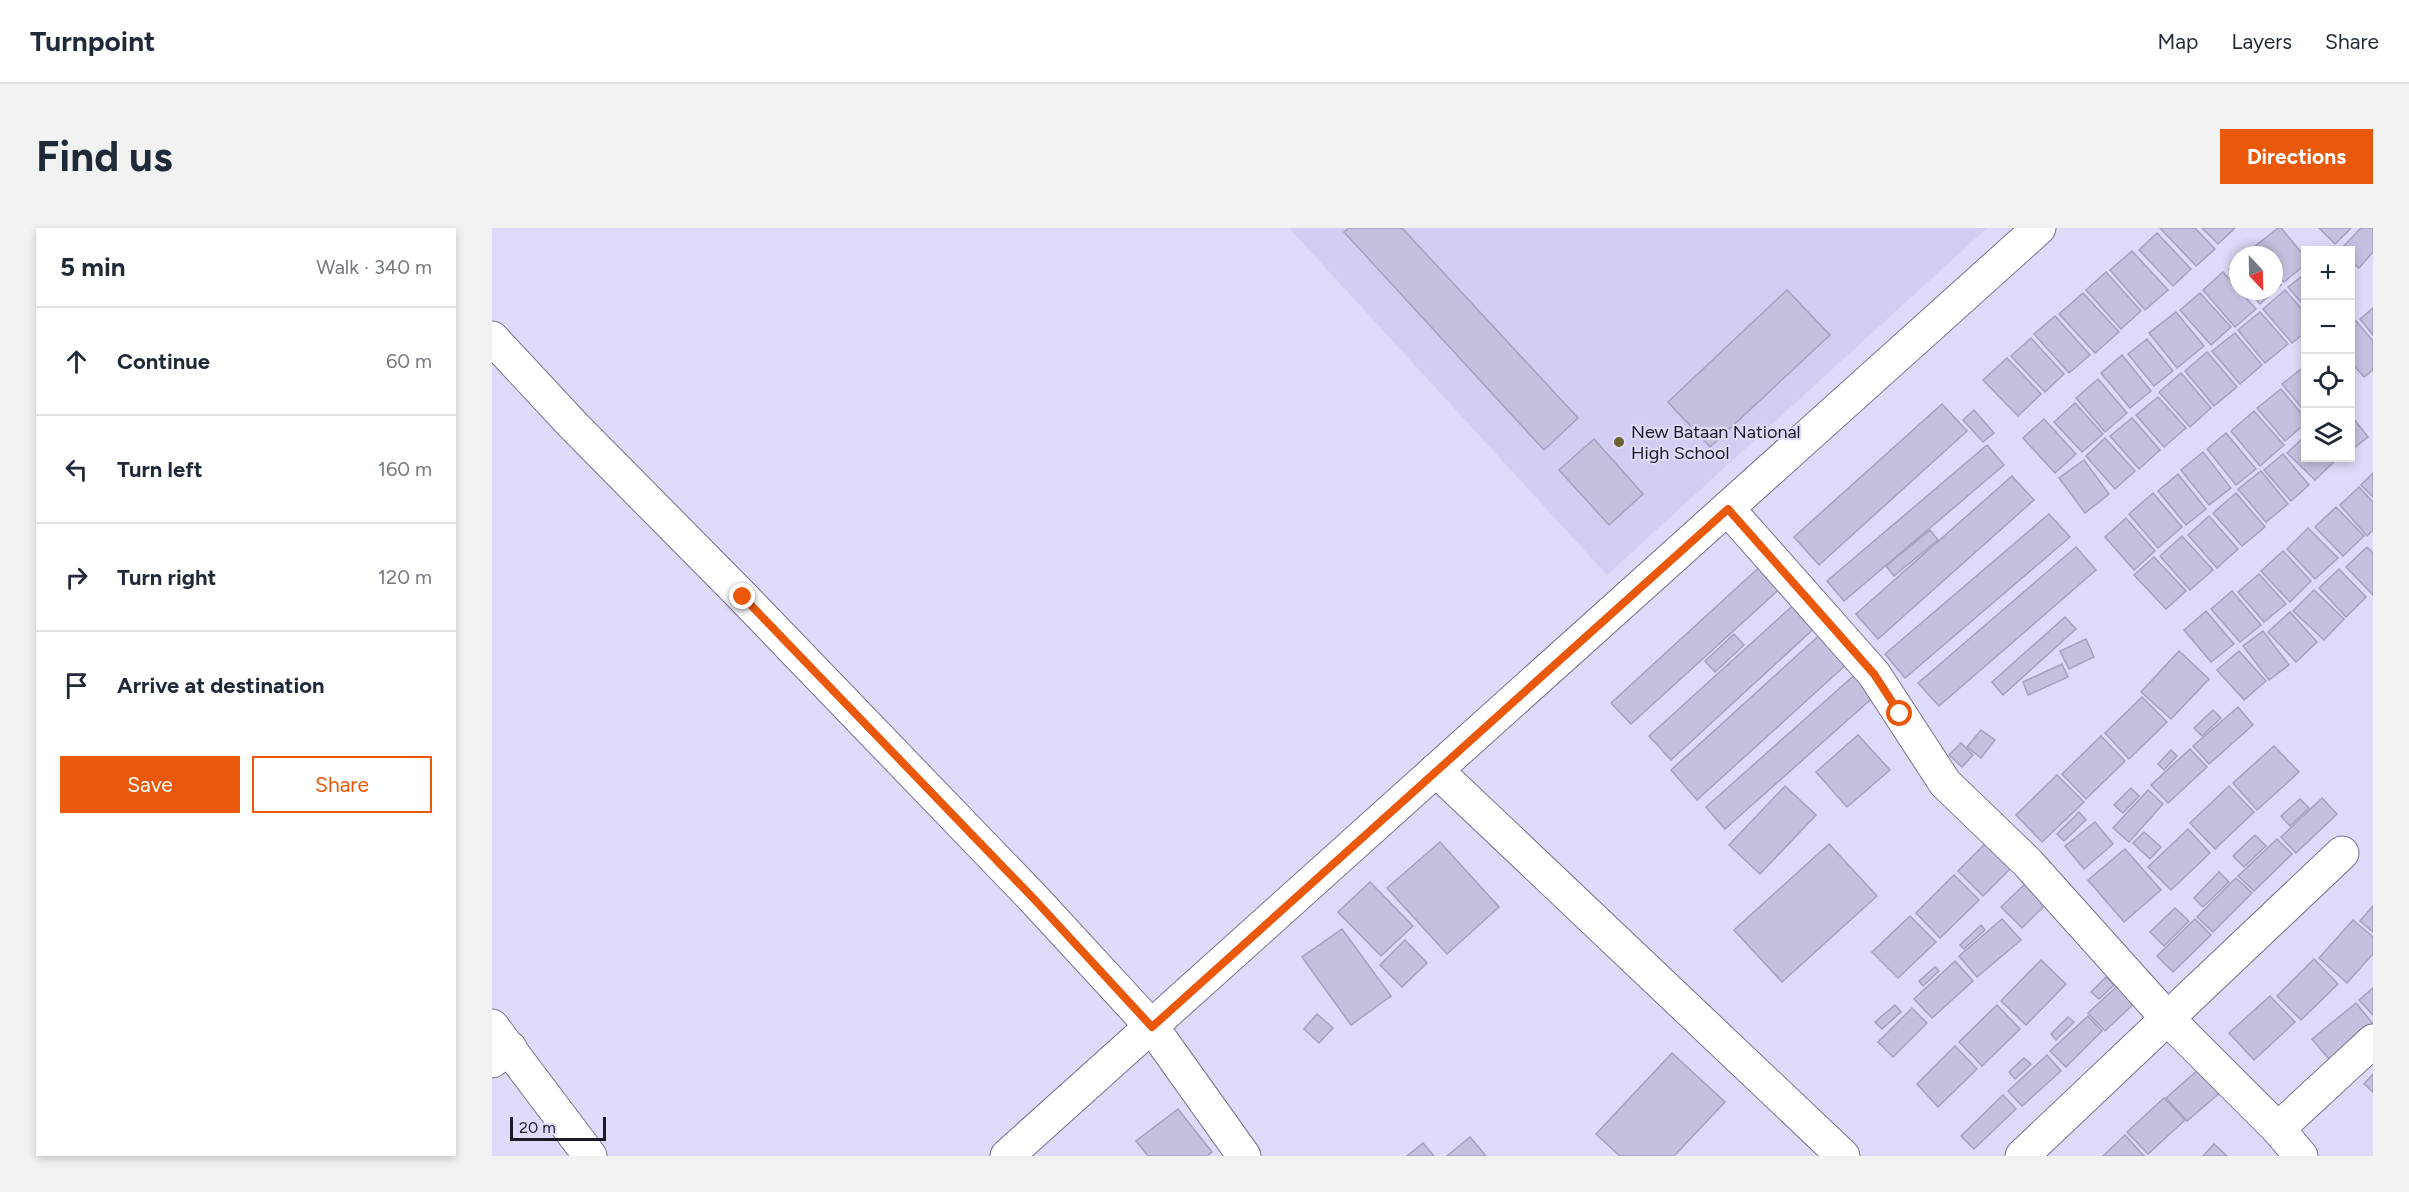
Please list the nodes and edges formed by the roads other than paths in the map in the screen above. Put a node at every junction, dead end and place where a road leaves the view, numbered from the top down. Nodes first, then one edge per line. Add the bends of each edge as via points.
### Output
1 (2039, 228) edge
2 (492, 338) edge
3 (1728, 509) junction
4 (1436, 770) junction
5 (2342, 853) dead end
6 (2168, 1018) junction
7 (1152, 1027) junction
8 (2373, 1041) edge
9 (498, 1045) edge
10 (2278, 1129) junction
11 (590, 1156) edge
12 (1007, 1156) edge
13 (1244, 1156) edge
14 (1843, 1156) edge
15 (2022, 1156) edge
16 (2301, 1156) edge

1 - 3 street
2 - 7 street via 1034,899
3 - 4 street
3 - 6 street via 1874,674 1945,783 2028,863
4 - 7 street
4 - 14 street
5 - 6 street
6 - 10 street
6 - 15 street
7 - 12 street
7 - 13 street
8 - 10 street
9 - 11 street
10 - 16 street

